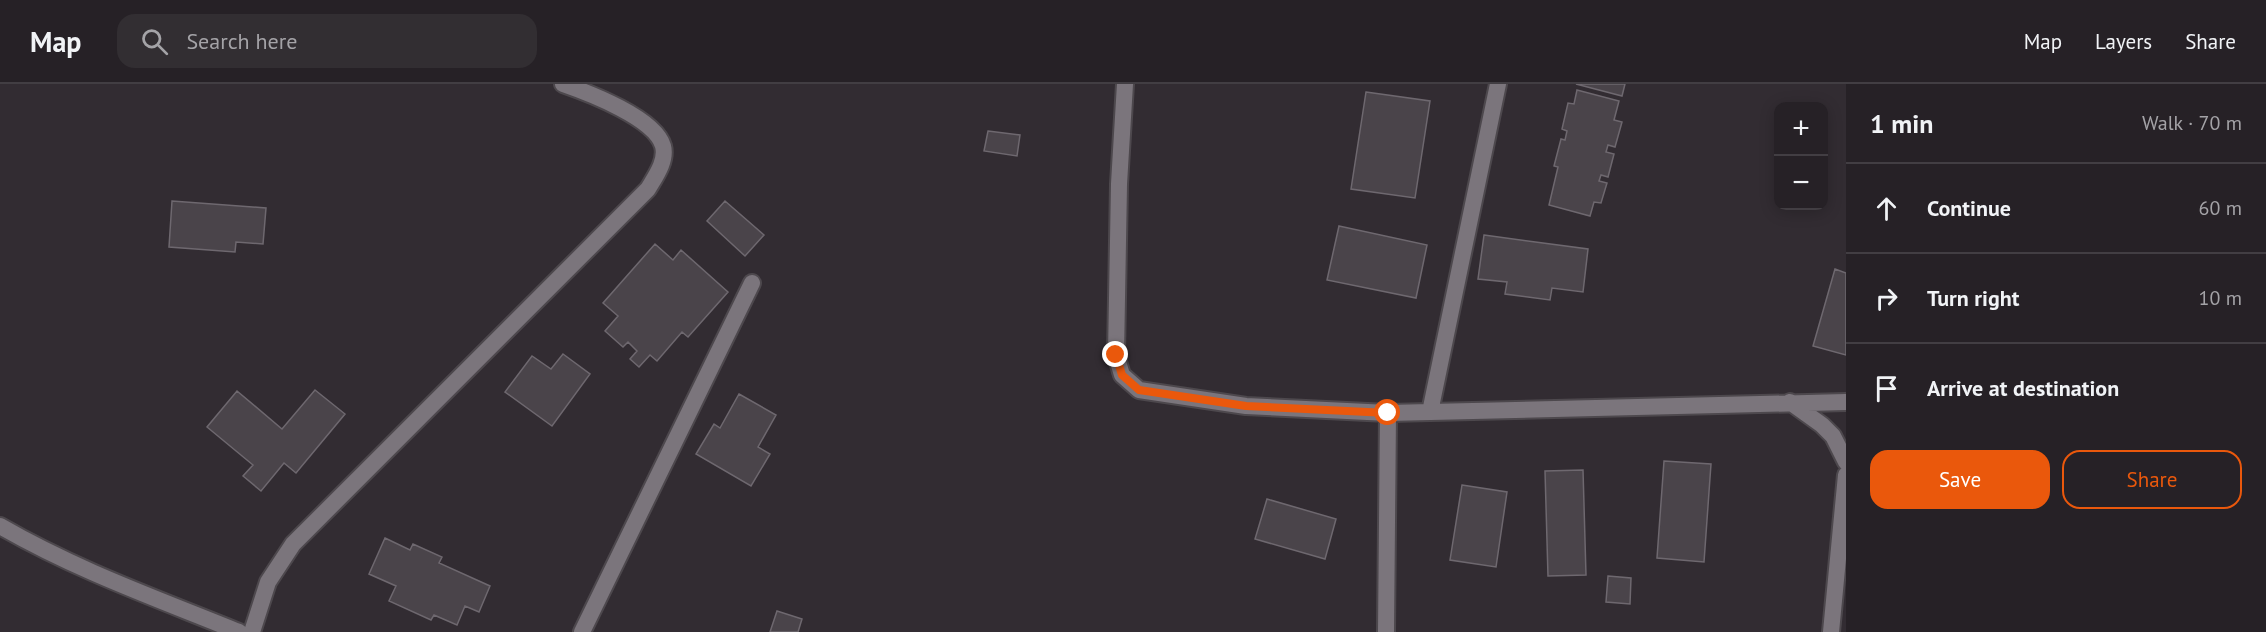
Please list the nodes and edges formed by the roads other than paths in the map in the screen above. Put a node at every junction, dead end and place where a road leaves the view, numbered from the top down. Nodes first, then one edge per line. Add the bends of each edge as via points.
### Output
1 (563, 84) edge
2 (1125, 84) edge
3 (1498, 84) edge
4 (752, 283) dead end
5 (1790, 402) junction
6 (1846, 402) edge
7 (1430, 412) junction
8 (1388, 413) junction
9 (1846, 462) edge
10 (1846, 475) edge
11 (0, 526) edge
12 (239, 632) edge
13 (252, 632) edge
14 (582, 632) edge
15 (1386, 632) edge
16 (1832, 632) edge

1 - 13 street via 634,116 652,129 663,147 662,164 648,189 293,544 268,582
2 - 8 street via 1116,355 1122,375 1139,390 1246,406
3 - 7 street
4 - 14 street
5 - 6 street
5 - 7 street
5 - 9 street via 1833,436
7 - 8 street
8 - 15 street
10 - 16 street
11 - 12 street via 80,567

